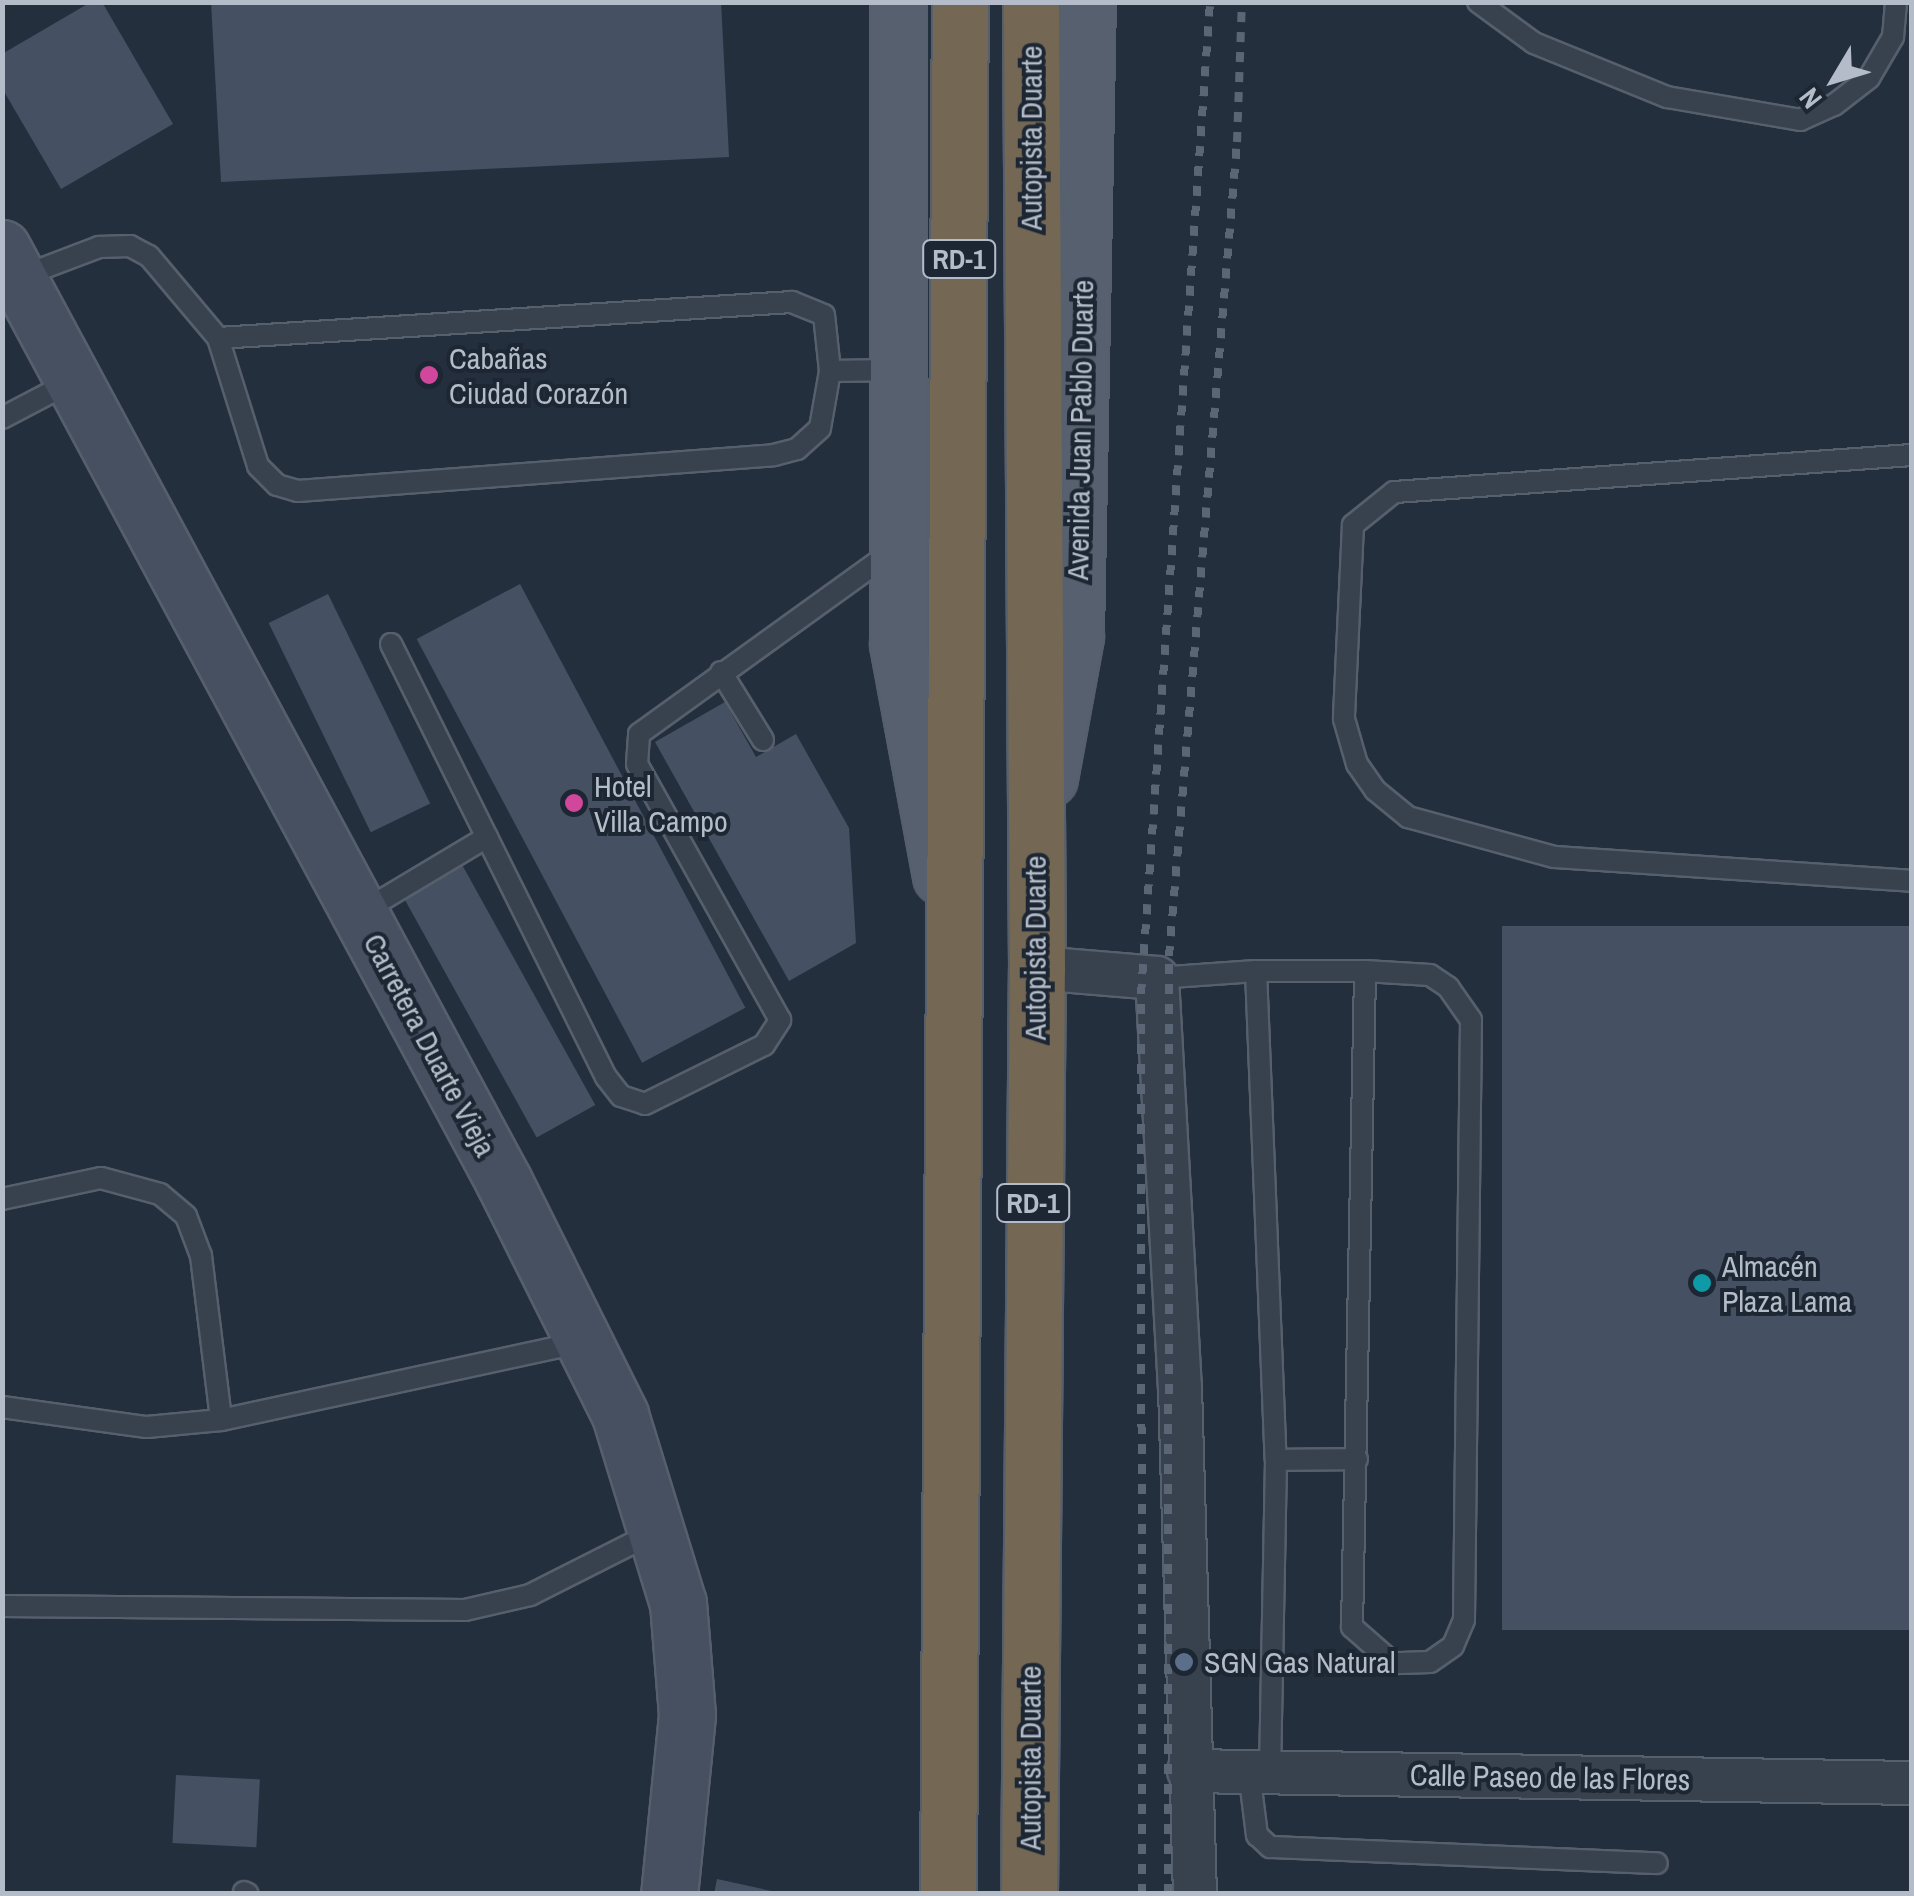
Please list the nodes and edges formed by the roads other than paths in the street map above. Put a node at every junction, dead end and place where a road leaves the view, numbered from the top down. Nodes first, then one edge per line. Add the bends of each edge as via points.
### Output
1 (898, 2) edge
2 (960, 2) edge
3 (1031, 2) edge
4 (1088, 2) edge
5 (1478, 2) edge
6 (1896, 2) edge
7 (10, 263) edge
8 (218, 338) junction
9 (830, 370) junction
10 (896, 370) junction
11 (73, 381) junction
12 (2, 418) edge
13 (1912, 455) edge
14 (897, 548) junction
15 (390, 644) dead end
16 (721, 672) junction
17 (763, 740) dead end
18 (487, 837) junction
19 (1035, 855) junction
20 (1912, 882) edge
21 (360, 914) junction
22 (951, 933) junction
23 (1037, 968) junction
24 (1256, 971) junction
25 (1366, 971) junction
26 (1157, 978) junction
27 (2, 1200) edge
28 (586, 1341) junction
29 (2, 1407) edge
30 (221, 1420) junction
31 (1276, 1460) junction
32 (1357, 1460) junction
33 (659, 1530) junction
34 (2, 1606) edge
35 (1189, 1771) junction
36 (1260, 1772) junction
37 (1912, 1783) edge
38 (1657, 1862) dead end
39 (670, 1894) edge
40 (948, 1894) edge
41 (1029, 1894) edge
42 (1195, 1894) edge

1 - 10 main road
2 - 22 highway, RD-1
3 - 19 highway, Autopista Duarte / RD-1
4 - 19 main road, Avenida Juan Pablo Duarte via 1075,636
5 - 6 lane via 1534,42 1667,97 1800,120 1869,78 1893,37
7 - 8 lane via 130,246 166,271
7 - 11 main road, Carretera Duarte Vieja
8 - 9 lane via 792,302 824,315
8 - 9 lane via 258,466 277,486 298,491 774,455 796,448 820,428
9 - 10 lane
10 - 14 main road
11 - 12 lane
11 - 21 main road, Carretera Duarte Vieja
13 - 20 lane via 1394,492 1353,525 1344,719 1358,764 1408,817 1554,858
14 - 16 lane
14 - 22 main road via 898,644
15 - 18 lane
16 - 17 lane
16 - 18 lane via 646,724 634,748 636,764 778,1008 778,1032 764,1046 645,1104 621,1096
18 - 21 lane
19 - 23 highway, Autopista Duarte / RD-1
21 - 28 main road, Carretera Duarte Vieja
22 - 40 highway, RD-1
23 - 26 street
23 - 41 highway, Autopista Duarte / RD-1
24 - 25 lane
24 - 26 lane
24 - 31 lane
25 - 32 lane
25 - 32 lane via 1430,975 1448,987 1471,1020 1464,1620 1453,1646 1430,1662 1392,1662 1352,1627
26 - 35 street via 1180,1387
27 - 30 lane via 101,1178 160,1194 186,1216 201,1256
28 - 30 lane
28 - 33 main road, Carretera Duarte Vieja via 620,1414
29 - 30 lane via 147,1426
31 - 32 lane
31 - 36 lane
33 - 34 lane via 530,1595 465,1610
33 - 39 main road, Carretera Duarte Vieja via 678,1603 687,1716
35 - 36 street, Calle Paseo de las Flores
35 - 42 street
36 - 37 street, Calle Paseo de las Flores
36 - 38 lane via 1257,1835 1270,1847

